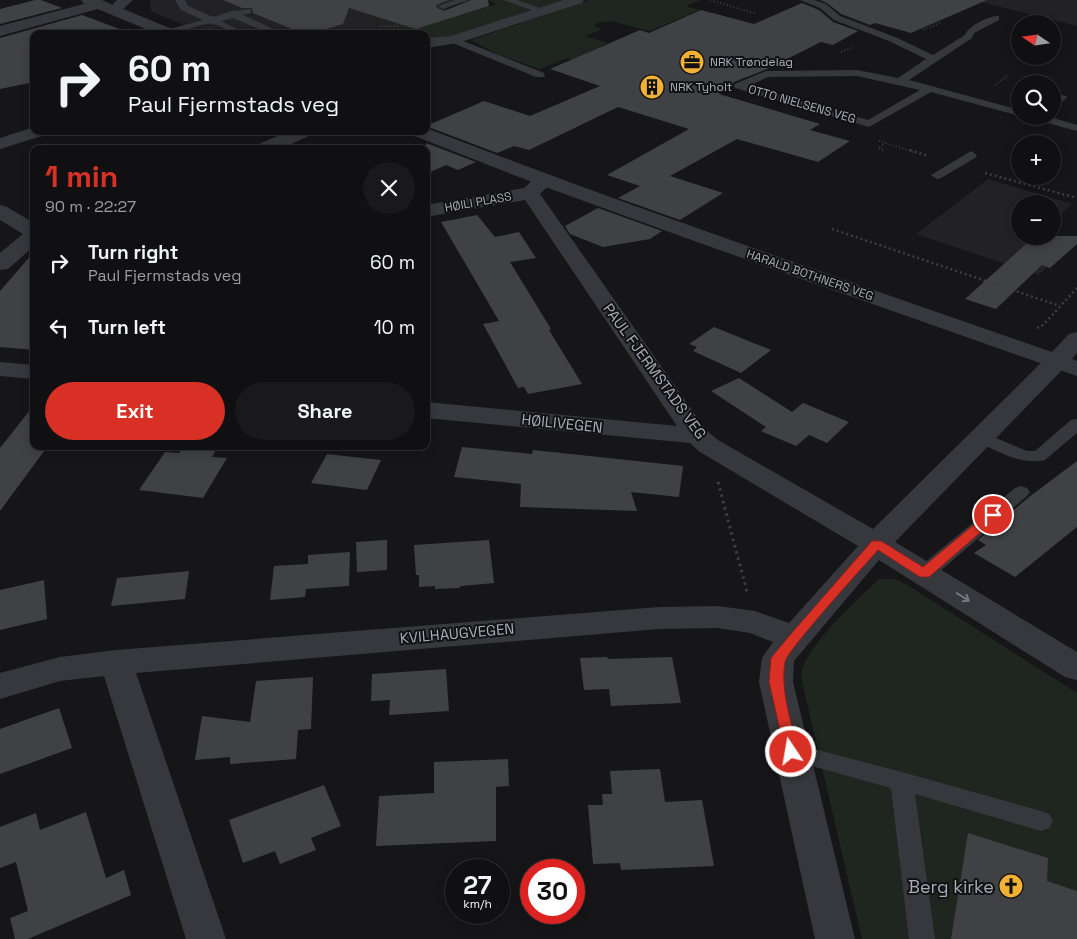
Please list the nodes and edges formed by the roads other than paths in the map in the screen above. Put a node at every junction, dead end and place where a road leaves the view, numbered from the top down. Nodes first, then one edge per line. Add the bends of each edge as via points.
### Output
1 (180, 0) edge
2 (464, 0) edge
3 (508, 0) edge
4 (577, 0) edge
5 (805, 0) edge
6 (94, 2) edge
7 (121, 5) edge
8 (443, 6) road end
9 (248, 11) dead end
10 (543, 11) junction
11 (232, 14) junction
12 (212, 20) junction
13 (992, 20) road end
14 (166, 30) edge
15 (180, 30) edge
16 (233, 30) edge
17 (270, 30) edge
18 (0, 32) edge
19 (453, 40) junction
20 (430, 43) edge
21 (934, 59) junction
22 (540, 76) dead end
23 (900, 81) junction
24 (929, 89) junction
25 (1011, 111) edge
26 (1061, 122) edge
27 (1075, 125) edge
28 (30, 134) edge
29 (296, 135) edge
30 (426, 135) edge
31 (0, 144) edge
32 (273, 145) edge
33 (971, 155) dead end
34 (937, 175) dead end
35 (537, 187) junction
36 (430, 210) edge
37 (0, 211) edge
38 (30, 231) edge
39 (30, 238) edge
40 (0, 264) edge
41 (1077, 339) edge
42 (1067, 365) edge
43 (0, 369) edge
44 (30, 372) edge
45 (430, 410) edge
46 (1077, 424) edge
47 (981, 438) junction
48 (703, 441) junction
49 (1021, 492) dead end
50 (876, 544) junction
51 (924, 574) junction
52 (794, 638) junction
53 (116, 662) junction
54 (1077, 668) edge
55 (0, 686) edge
56 (791, 752) junction
57 (902, 781) junction
58 (1040, 821) dead end
59 (206, 939) edge
60 (835, 939) edge
61 (922, 939) edge

1 - 12 lane via 184,8
2 - 8 lane
3 - 10 lane
4 - 10 street
5 - 21 lane via 823,6 837,18
6 - 7 street
6 - 18 street
7 - 14 street
9 - 11 lane
10 - 19 street
11 - 12 lane
11 - 17 lane
12 - 15 lane
12 - 16 lane
13 - 21 lane
19 - 20 street
19 - 22 lane
21 - 23 lane
23 - 24 lane, OTTO NIELSENS VEG
23 - 24 lane, OTTO NIELSENS VEG via 857,72 766,74 739,86 869,124
24 - 25 lane, OTTO NIELSENS VEG
26 - 27 lane
28 - 31 street
29 - 32 street
30 - 35 street
33 - 34 lane
35 - 36 street, HØILI PLASS
35 - 42 street, HARALD BOTHNERS VEG
35 - 48 street, PAUL FJERMSTADS VEG
37 - 38 street
39 - 40 street
41 - 42 street
42 - 47 street
43 - 44 street
45 - 48 street, HØILIVEGEN
46 - 47 lane via 1039,456 1024,456
47 - 50 street
48 - 50 street, PAUL FJERMSTADS VEG
49 - 51 lane
50 - 51 street, PAUL FJERMSTADS VEG
50 - 52 street
51 -> 54 street, PAUL FJERMSTADS VEG
52 - 53 street, KVILHAUGVEGEN via 755,622 718,617 659,618
52 - 56 street via 778,658 776,682
53 - 55 street, KVILHAUGVEGEN via 60,670
53 - 59 street
56 - 57 lane
56 - 60 street
57 - 58 lane
57 - 61 lane

